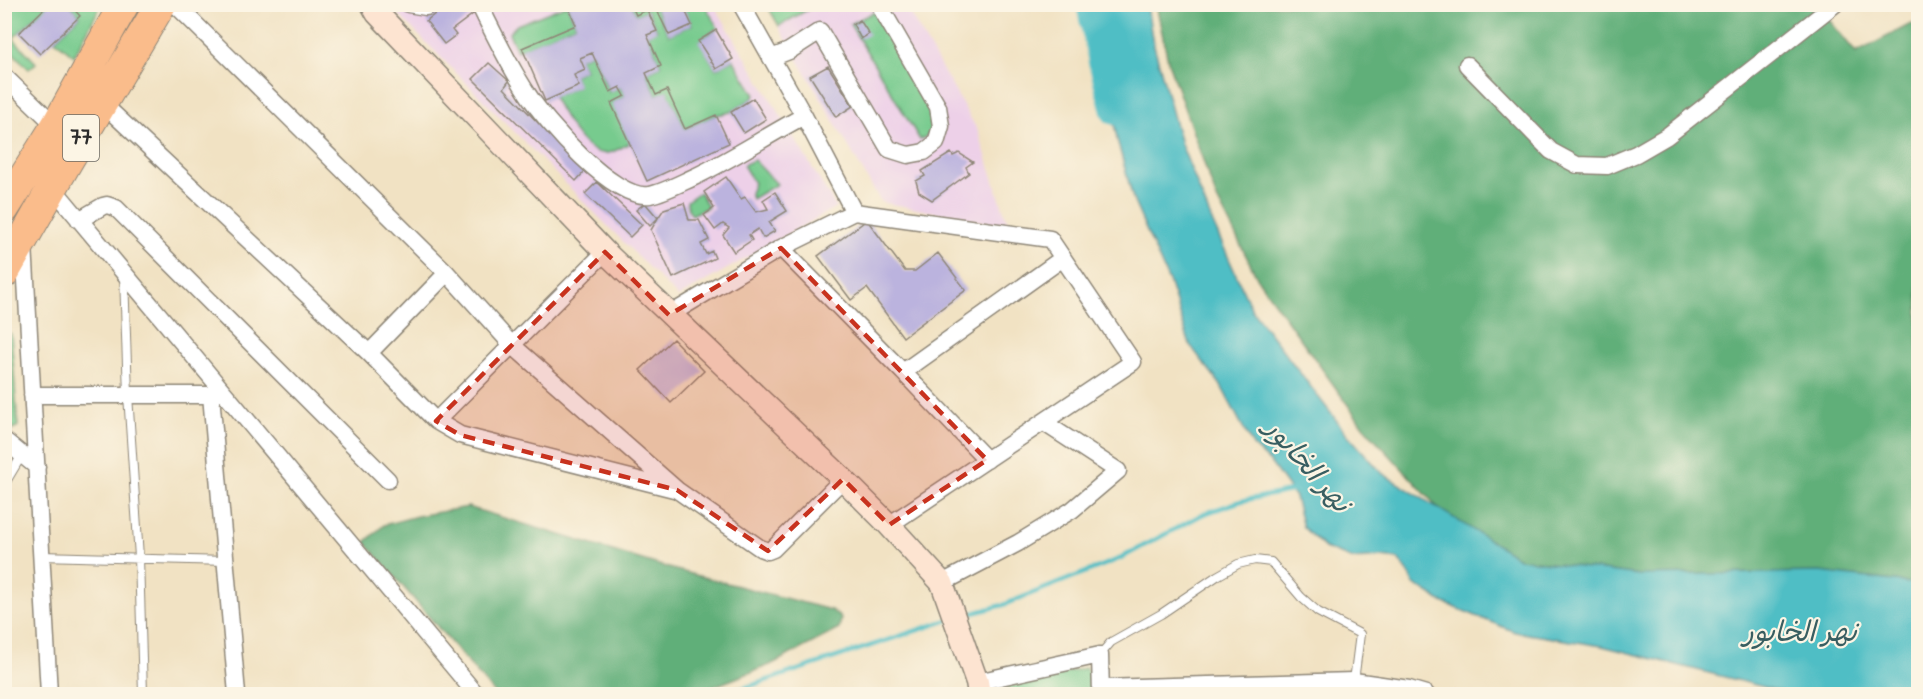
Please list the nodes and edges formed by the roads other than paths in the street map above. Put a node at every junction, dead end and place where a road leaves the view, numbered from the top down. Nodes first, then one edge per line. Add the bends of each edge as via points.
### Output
1 (124, 4) edge
2 (161, 4) edge
3 (175, 4) edge
4 (408, 4) edge
5 (429, 4) edge
6 (479, 4) edge
7 (741, 4) edge
8 (1835, 4) edge
9 (369, 7) edge
10 (882, 10) dead end
11 (771, 58) junction
12 (1467, 65) dead end
13 (4, 76) edge
14 (102, 103) junction
15 (804, 117) junction
16 (56, 126) junction
17 (52, 188) junction
18 (4, 209) edge
19 (854, 212) junction
20 (79, 220) junction
21 (23, 240) junction
22 (781, 248) junction
23 (605, 252) junction
24 (1063, 258) junction
25 (4, 273) edge
26 (447, 273) junction
27 (124, 274) junction
28 (669, 315) junction
29 (512, 345) junction
30 (369, 353) junction
31 (903, 372) junction
32 (216, 392) junction
33 (32, 395) junction
34 (128, 395) junction
35 (436, 421) junction
36 (1043, 422) junction
37 (4, 440) edge
38 (22, 455) junction
39 (987, 460) junction
40 (37, 467) junction
41 (843, 479) junction
42 (388, 480) dead end
43 (4, 484) edge
44 (677, 490) junction
45 (889, 525) junction
46 (41, 556) junction
47 (139, 558) junction
48 (226, 561) junction
49 (942, 583) junction
50 (1100, 655) junction
51 (1354, 681) junction
52 (976, 682) edge
53 (1264, 690) edge
54 (1101, 691) edge
55 (49, 694) edge
56 (143, 694) edge
57 (237, 694) edge
58 (476, 694) edge
59 (1426, 694) edge

1 - 16 highway, 77
2 - 14 highway, 77
3 - 26 street
4 - 5 street
6 - 15 street via 537,107 595,170 627,191 648,195 673,187
7 - 11 street
8 - 12 street via 1667,136 1607,166 1577,165 1551,152
9 - 23 street
10 - 11 street via 938,107 942,126 936,143 924,152 908,155 889,149 820,31
11 - 15 street
13 - 16 street
14 - 17 highway, 77
14 - 30 street
15 - 19 street
16 - 18 highway, 77
17 - 20 street
17 - 21 highway, 77
19 - 22 street
19 - 24 street via 1050,239
20 - 27 street
20 - 42 street via 103,206 116,208
21 - 25 highway, 77
21 - 33 street
22 - 28 street
22 - 31 street
23 - 28 street
23 - 29 street
24 - 31 street
24 - 36 street via 1133,362
26 - 29 street
26 - 30 street
27 - 32 street
27 - 34 lane
28 - 41 street
29 - 35 street
29 - 44 street
30 - 35 street
31 - 39 street
32 - 34 street
32 - 48 street
32 - 58 street
33 - 34 street
33 - 40 street
34 - 47 lane
35 - 44 street via 460,435
36 - 39 street
36 - 49 street via 1118,471 1072,510
37 - 38 street
38 - 40 street
38 - 43 lane
39 - 45 street
40 - 46 street
41 - 44 street via 768,551
41 - 45 street
45 - 49 street
46 - 47 lane
46 - 55 street
47 - 48 lane
47 - 56 lane
48 - 57 street
49 - 52 street
50 - 51 lane via 1111,642 1217,576 1255,560 1271,562 1318,612 1360,634
50 - 52 street
50 - 54 street
51 - 53 street
51 - 59 street
53 - 54 street

